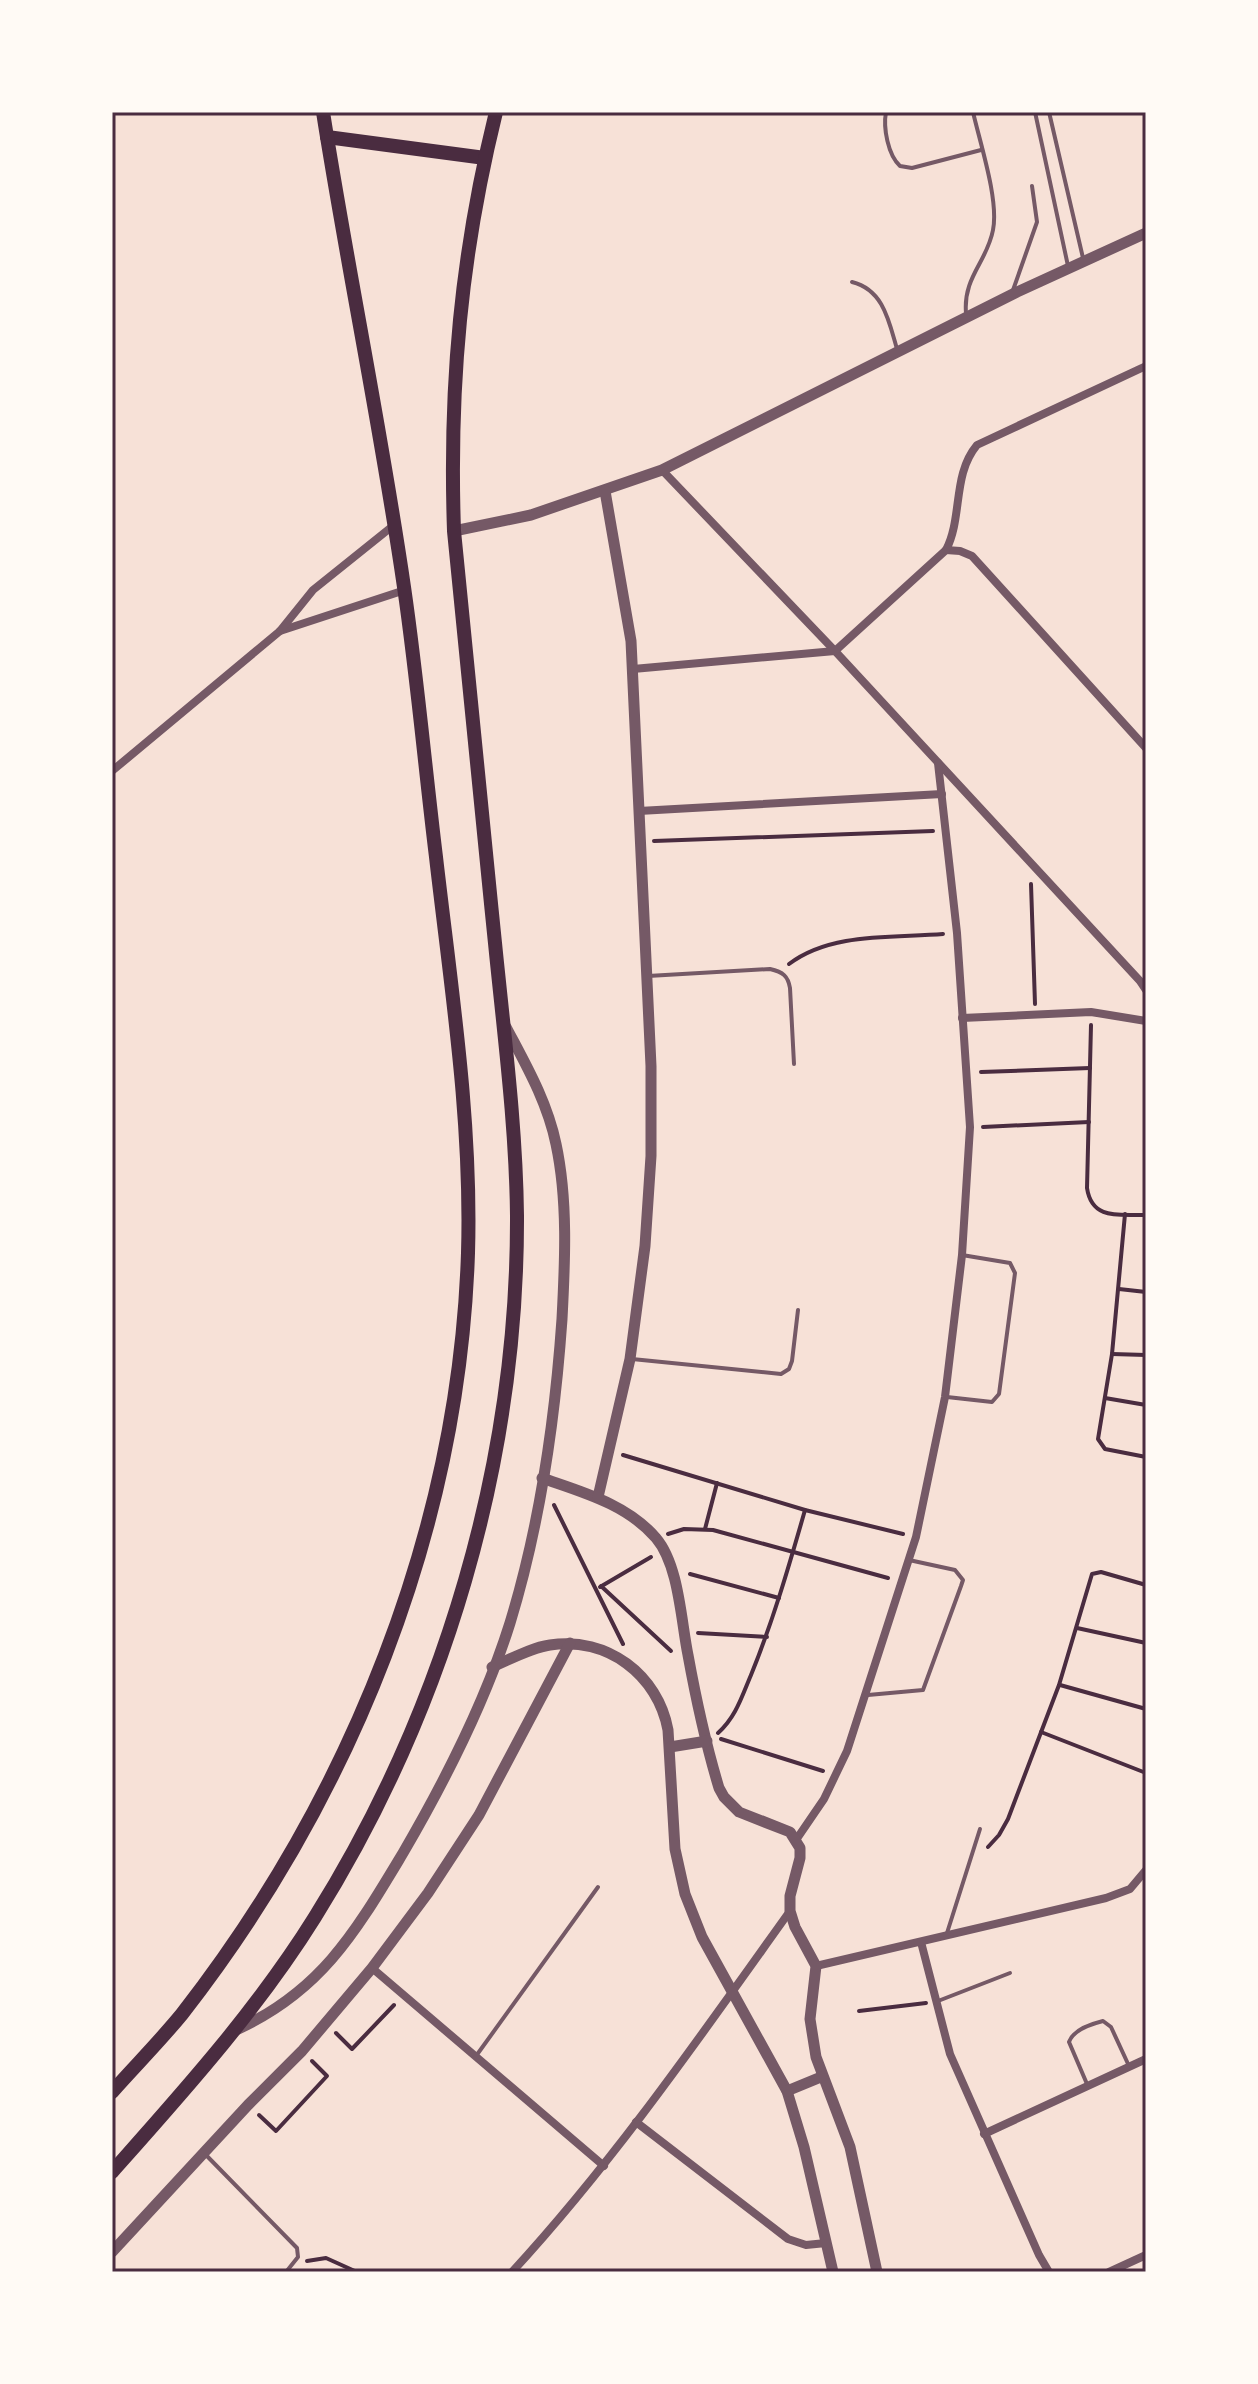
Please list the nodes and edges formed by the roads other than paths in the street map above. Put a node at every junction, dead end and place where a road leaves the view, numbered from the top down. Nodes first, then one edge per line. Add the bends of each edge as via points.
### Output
1 (323, 112) edge
2 (496, 112) edge
3 (886, 112) edge
4 (973, 112) edge
5 (1035, 112) edge
6 (1049, 112) edge
7 (327, 137) junction
8 (982, 150) junction
9 (485, 158) junction
10 (1032, 186) dead end
11 (1146, 233) edge
12 (1083, 261) junction
13 (1068, 268) junction
14 (852, 282) dead end
15 (1011, 295) junction
16 (967, 317) junction
17 (898, 352) junction
18 (1146, 366) edge
19 (662, 470) junction
20 (605, 491) junction
21 (394, 525) junction
22 (454, 531) junction
23 (946, 550) junction
24 (405, 590) junction
25 (280, 631) junction
26 (835, 651) junction
27 (633, 669) junction
28 (1146, 748) edge
29 (938, 763) junction
30 (112, 771) edge
31 (942, 794) junction
32 (639, 811) junction
33 (645, 976) junction
34 (1146, 990) edge
35 (962, 1018) junction
36 (1146, 1021) edge
37 (503, 1022) junction
38 (794, 1064) dead end
39 (962, 1255) junction
40 (798, 1310) dead end
41 (630, 1359) junction
42 (945, 1397) junction
43 (542, 1480) junction
44 (598, 1497) junction
45 (909, 1560) junction
46 (570, 1643) junction
47 (492, 1667) junction
48 (865, 1695) junction
49 (707, 1741) junction
50 (670, 1747) junction
51 (980, 1829) dead end
52 (796, 1840) junction
53 (1146, 1870) edge
54 (598, 1887) dead end
55 (790, 1911) junction
56 (946, 1936) junction
57 (921, 1942) junction
58 (816, 1966) junction
59 (372, 1968) junction
60 (1010, 1973) dead end
61 (732, 1991) junction
62 (936, 2002) junction
63 (235, 2030) junction
64 (476, 2056) junction
65 (1146, 2059) edge
66 (1129, 2066) junction
67 (821, 2077) junction
68 (1087, 2086) junction
69 (787, 2091) junction
70 (112, 2092) edge
71 (636, 2122) junction
72 (984, 2134) junction
73 (203, 2152) junction
74 (604, 2166) junction
75 (112, 2172) edge
76 (826, 2243) junction
77 (112, 2252) edge
78 (1146, 2255) edge
79 (286, 2272) edge
80 (512, 2272) edge
81 (833, 2272) edge
82 (877, 2272) edge
83 (1049, 2272) edge
84 (1109, 2272) edge

1 - 7 main road
2 - 9 main road
3 - 8 lane via 893,158 905,168
4 - 8 lane
5 - 13 lane
6 - 12 lane
7 - 9 main road
7 - 21 main road
8 - 16 lane via 994,228 969,281
9 - 22 main road via 457,336 451,456
10 - 15 lane via 1037,222
11 - 12 street
12 - 13 street
13 - 15 street
14 - 17 lane via 880,300
15 - 16 street
16 - 17 street
17 - 19 street
18 - 23 street via 977,445 966,458
19 - 20 street
19 - 26 street
20 - 22 street via 531,515
20 - 27 street
21 - 24 main road
21 - 25 street via 313,590
22 - 37 main road
23 - 26 street
23 - 28 street via 972,556
24 - 25 street
24 - 70 main road via 466,1132 466,1283 448,1435 400,1617 324,1794 257,1911 218,1966
25 - 30 street
26 - 27 street
26 - 29 street
27 - 32 street
29 - 31 street
29 - 34 street
31 - 32 street
31 - 35 street
32 - 33 street
33 - 38 lane via 781,971 790,988
33 - 41 street via 651,1156
35 - 36 street via 1091,1012
35 - 39 street via 970,1127
37 - 43 street via 538,1087 560,1173 562,1306
37 - 63 main road via 516,1162 515,1277 494,1456 465,1580 410,1737 365,1830 314,1919
39 - 42 street
39 - 42 lane via 1010,1263 1015,1273 999,1394 992,1402
40 - 41 lane via 792,1361 781,1374
41 - 44 street
42 - 45 street
43 - 44 street
43 - 47 street via 520,1588
44 - 49 street via 640,1522 664,1550
45 - 48 street
45 - 48 lane via 955,1570 961,1586 923,1690
46 - 47 street via 530,1650
46 - 50 street via 594,1647 634,1668 665,1711
46 - 59 street via 479,1815
47 - 63 street via 418,1827 331,1962 287,2002
48 - 52 street via 837,1776
49 - 50 street
49 - 52 street via 719,1788 731,1805
50 - 61 street via 679,1871 693,1916
51 - 56 lane
52 - 55 street via 800,1858
53 - 56 street via 1130,1889 1106,1898
54 - 64 lane
55 - 58 street
55 - 61 street
56 - 57 street
57 - 58 street
57 - 62 street
58 - 67 street via 810,2019
59 - 64 street
59 - 73 street via 302,2051
60 - 62 lane
61 - 69 street
61 - 71 street
62 - 72 street via 950,2054
63 - 75 main road
64 - 74 street
65 - 66 street
66 - 68 street
66 - 68 lane via 1103,2021 1074,2033 1069,2042
67 - 69 street
67 - 82 street via 850,2147
68 - 72 street
69 - 76 street
71 - 74 street
71 - 76 street via 788,2239 806,2245
72 - 83 street
73 - 77 street
73 - 79 lane via 297,2248 298,2257
74 - 80 street
76 - 81 street
78 - 84 street

